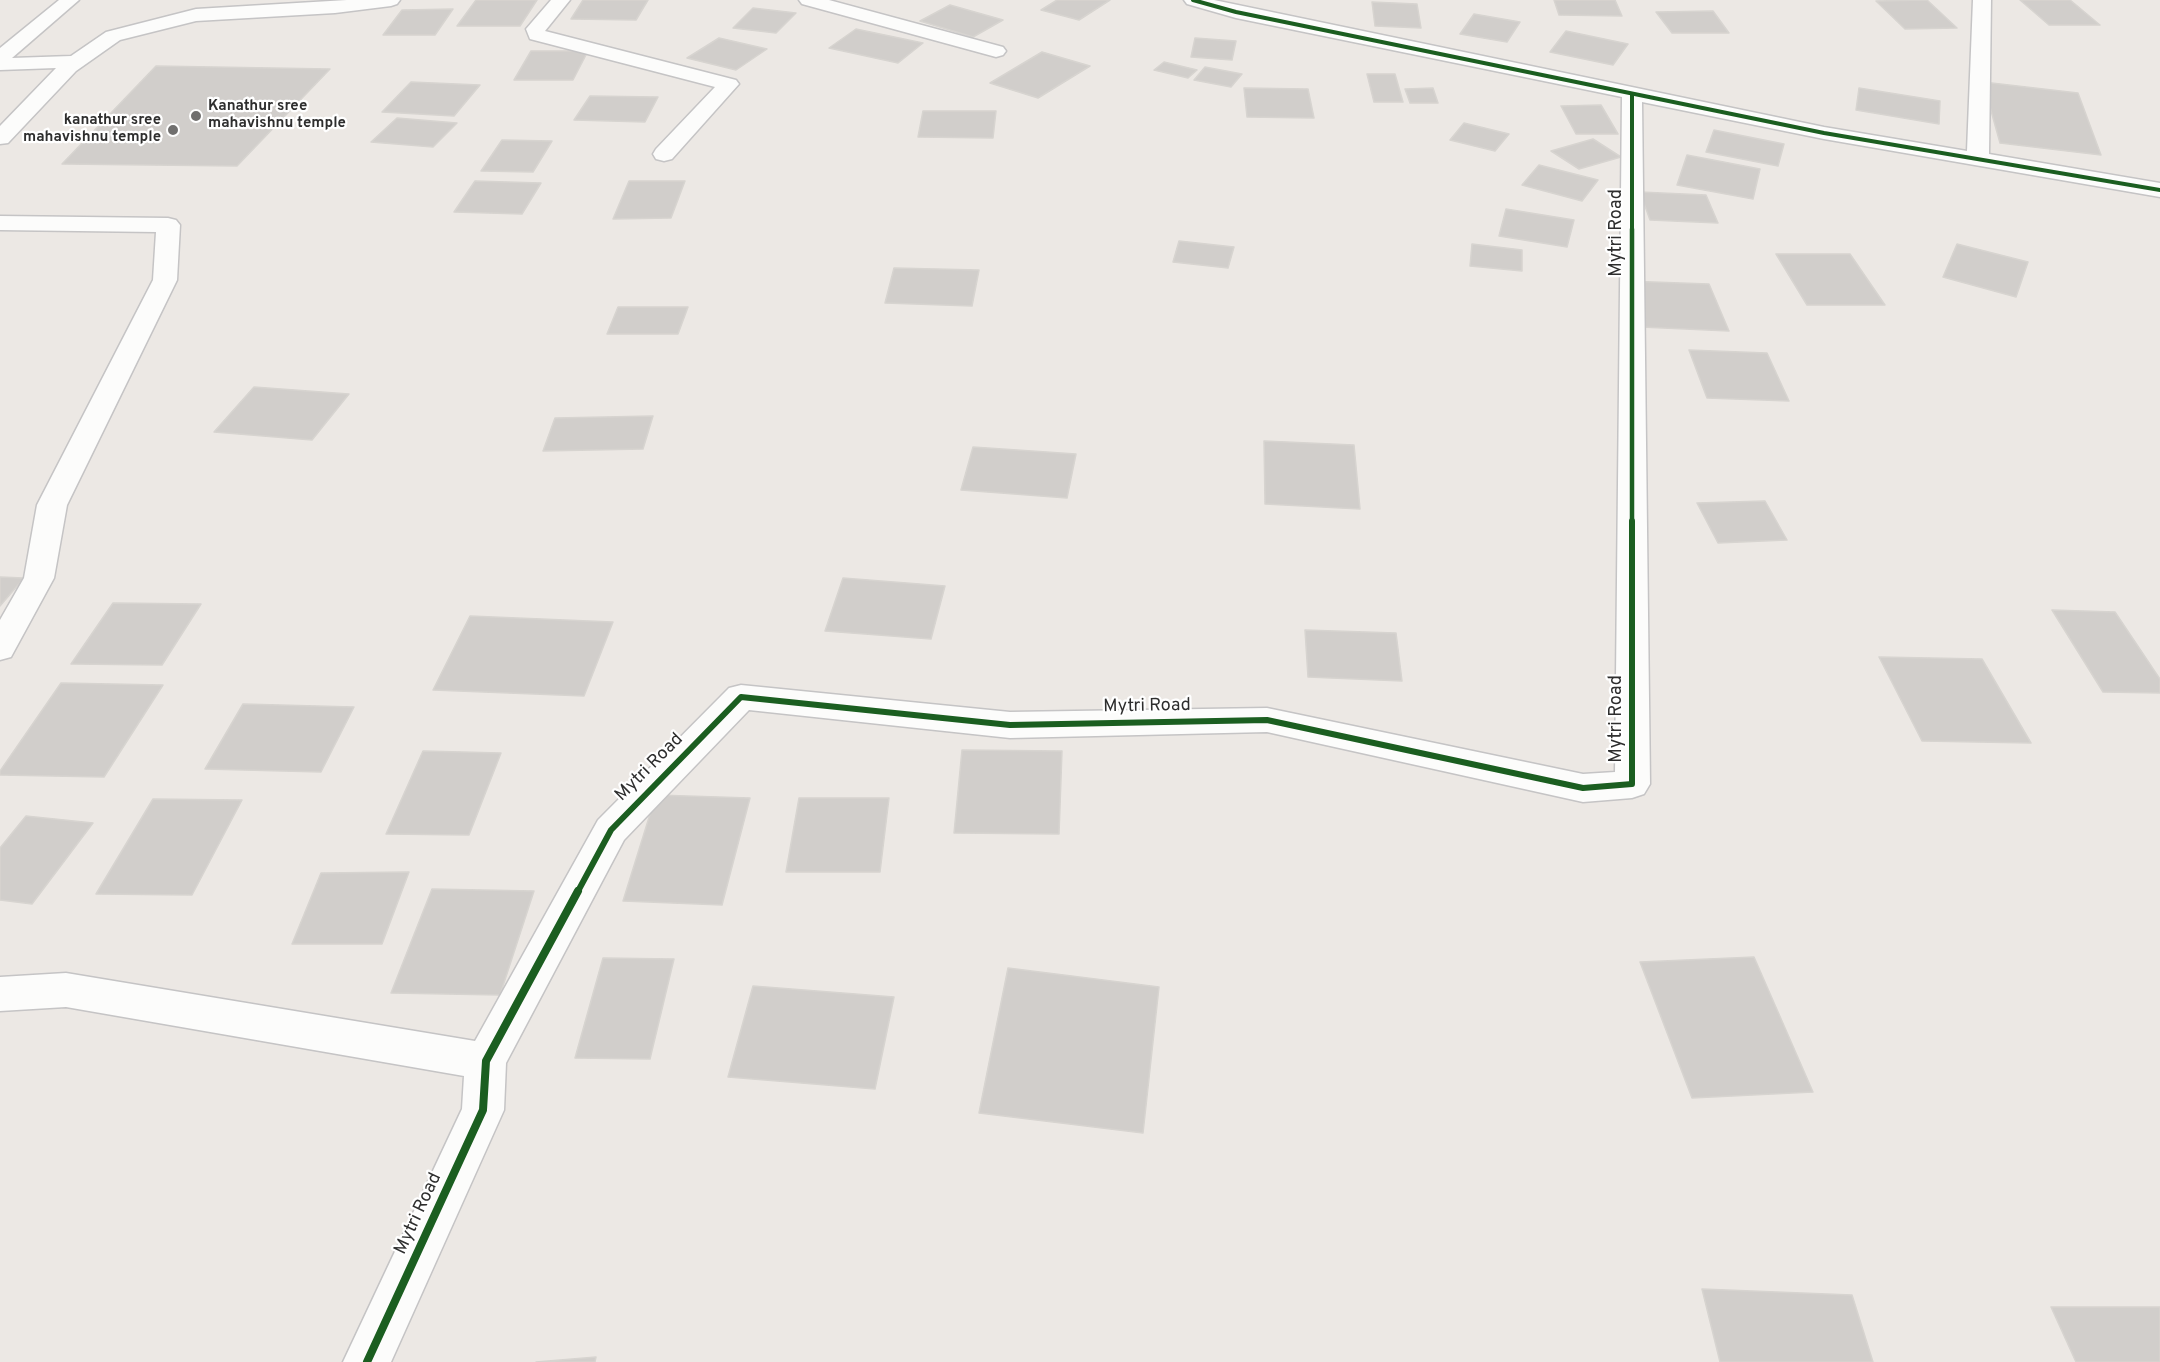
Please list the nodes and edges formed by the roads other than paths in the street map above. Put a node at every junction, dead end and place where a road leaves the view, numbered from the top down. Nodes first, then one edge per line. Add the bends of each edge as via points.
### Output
1 (70, 0) edge
2 (391, 0) edge
3 (561, 0) edge
4 (808, 0) edge
5 (1193, 0) edge
6 (1982, 0) edge
7 (996, 51) dead end
8 (0, 58) edge
9 (76, 62) junction
10 (0, 64) edge
11 (1632, 94) junction
12 (0, 138) edge
13 (664, 154) dead end
14 (1978, 159) junction
15 (2160, 190) edge
16 (0, 223) edge
17 (0, 650) edge
18 (0, 994) edge
19 (486, 1061) junction
20 (367, 1362) edge

1 - 8 street
2 - 9 street via 196,15 113,36
3 - 13 street via 535,29 537,35 729,84
4 - 7 street
5 - 11 street
6 - 14 street
9 - 10 street
9 - 12 street
11 - 14 street
11 - 19 street, Mytri Road via 1632,784 1583,788 1267,720 1010,725 741,698 611,830
14 - 15 street
16 - 17 street via 168,225 165,280 52,506 39,578
18 - 19 street via 66,990
19 - 20 street, Mytri Road via 483,1110

